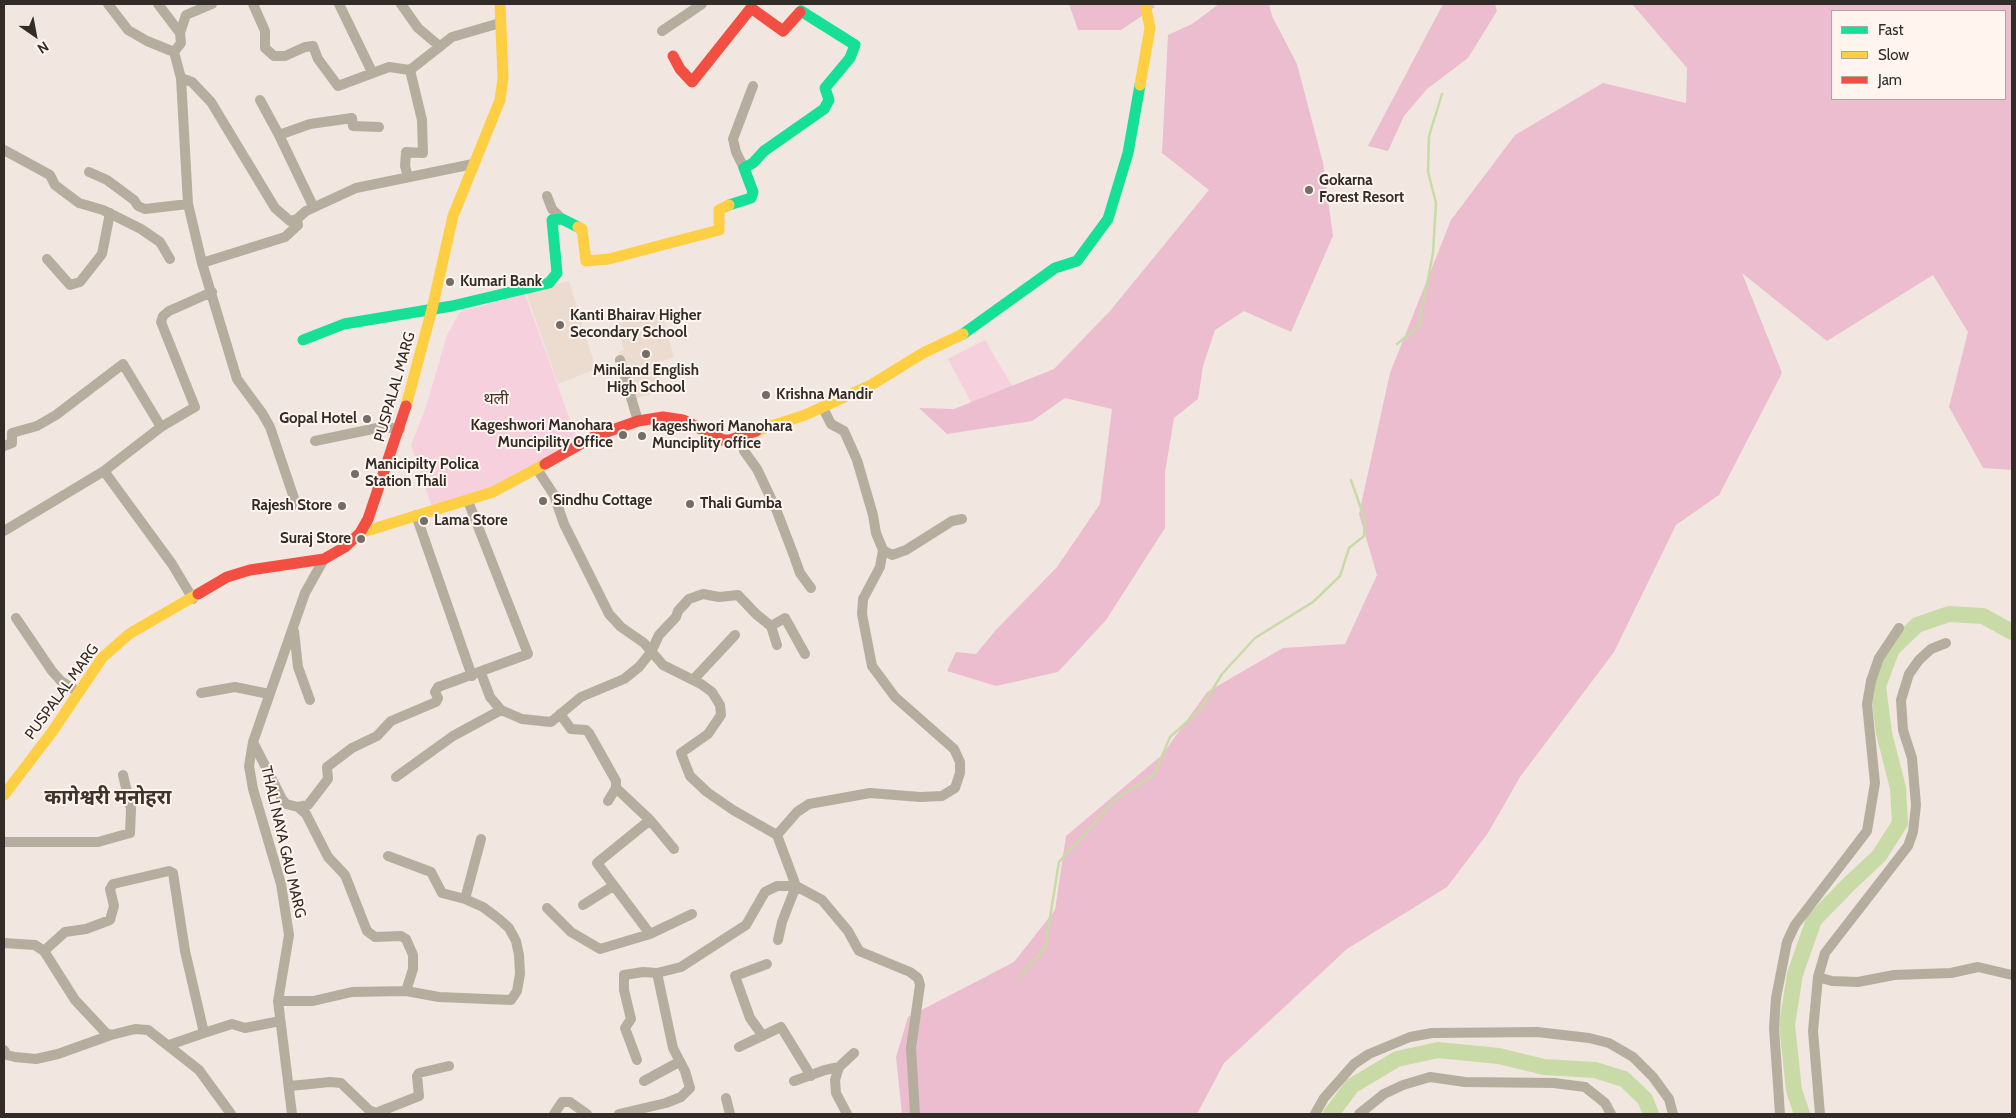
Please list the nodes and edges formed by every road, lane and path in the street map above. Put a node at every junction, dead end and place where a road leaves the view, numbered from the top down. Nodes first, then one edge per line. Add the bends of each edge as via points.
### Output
1 (108, 4) edge
2 (158, 4) edge
3 (212, 4) edge
4 (252, 4) edge
5 (339, 4) edge
6 (401, 4) edge
7 (500, 4) edge
8 (702, 4) edge
9 (1145, 4) edge
10 (748, 6) edge
11 (803, 7) edge
12 (500, 23) junction
13 (662, 31) dead end
14 (180, 33) junction
15 (436, 44) dead end
16 (174, 52) junction
17 (673, 56) dead end
18 (410, 70) junction
19 (372, 72) junction
20 (181, 78) junction
21 (753, 86) dead end
22 (260, 100) dead end
23 (379, 127) dead end
24 (279, 135) junction
25 (4, 150) edge
26 (473, 164) junction
27 (744, 168) junction
28 (89, 172) dead end
29 (408, 177) junction
30 (547, 196) dead end
31 (188, 204) junction
32 (313, 206) junction
33 (110, 214) junction
34 (562, 219) junction
35 (297, 220) junction
36 (47, 259) dead end
37 (170, 259) dead end
38 (202, 263) junction
39 (212, 292) junction
40 (432, 309) junction
41 (303, 340) dead end
42 (620, 360) dead end
43 (824, 408) junction
44 (638, 421) junction
45 (161, 427) junction
46 (400, 429) junction
47 (742, 437) junction
48 (315, 441) dead end
49 (4, 446) edge
50 (537, 469) junction
51 (104, 471) junction
52 (468, 501) junction
53 (296, 504) dead end
54 (416, 515) junction
55 (962, 519) dead end
56 (4, 531) edge
57 (360, 533) junction
58 (883, 550) junction
59 (324, 559) junction
60 (811, 588) dead end
61 (193, 598) junction
62 (16, 618) dead end
63 (771, 626) junction
64 (1899, 628) dead end
65 (294, 629) junction
66 (735, 635) dead end
67 (1946, 643) dead end
68 (777, 646) dead end
69 (650, 652) junction
70 (805, 654) dead end
71 (477, 674) junction
72 (693, 680) junction
73 (78, 692) junction
74 (201, 693) dead end
75 (269, 694) junction
76 (310, 700) dead end
77 (501, 710) junction
78 (560, 714) junction
79 (253, 742) junction
80 (123, 775) dead end
81 (396, 777) dead end
82 (616, 788) junction
83 (4, 795) edge
84 (608, 801) dead end
85 (298, 807) junction
86 (650, 820) junction
87 (777, 835) junction
88 (481, 839) dead end
89 (4, 842) edge
90 (674, 849) dead end
91 (388, 856) dead end
92 (613, 886) junction
93 (796, 886) junction
94 (465, 899) junction
95 (583, 905) dead end
96 (547, 908) dead end
97 (692, 914) dead end
98 (650, 934) junction
99 (778, 940) dead end
100 (4, 943) edge
101 (44, 951) junction
102 (767, 964) dead end
103 (657, 973) junction
104 (2012, 975) edge
105 (1818, 977) junction
106 (406, 992) junction
107 (278, 1001) junction
108 (280, 1022) junction
109 (204, 1033) junction
110 (111, 1035) junction
111 (763, 1036) junction
112 (169, 1045) junction
113 (739, 1046) dead end
114 (4, 1050) edge
115 (854, 1053) dead end
116 (637, 1060) dead end
117 (680, 1062) junction
118 (449, 1066) dead end
119 (839, 1067) junction
120 (810, 1076) junction
121 (644, 1081) dead end
122 (794, 1081) dead end
123 (290, 1086) junction
124 (726, 1098) dead end
125 (667, 1109) edge
126 (231, 1114) edge
127 (292, 1114) edge
128 (554, 1114) edge
129 (587, 1114) edge
130 (620, 1114) edge
131 (730, 1114) edge
132 (848, 1114) edge
133 (915, 1114) edge
134 (1315, 1114) edge
135 (1359, 1114) edge
136 (1611, 1114) edge
137 (1673, 1114) edge
138 (1780, 1114) edge
139 (1820, 1114) edge

1 - 16 street via 128,30
2 - 14 street
3 - 14 street via 186,16
4 - 19 street via 264,31 265,48 274,56 285,56 313,46 318,59 338,86
5 - 19 street
6 - 15 street via 418,28
7 - 12 street, PUSPALAL MARG
8 - 13 street
9 - 43 street via 1150,28 1128,152 1108,219 1090,244 1077,260 1055,268 968,332
10 - 11 street via 782,31
10 - 17 street via 692,82
11 - 27 street via 856,45 850,58 825,88 829,100 824,109
12 - 18 street via 452,36
12 - 26 street, PUSPALAL MARG via 503,78 500,100
14 - 16 street via 181,44
16 - 20 street
18 - 19 street via 394,66
18 - 29 street via 422,120 422,153 406,152
20 - 31 street
20 - 35 street via 192,82 211,102 275,208 290,221
21 - 27 street via 733,139
22 - 24 street
23 - 24 street via 353,126 352,118 310,124
24 - 32 street
25 - 33 street via 50,175 55,185 79,203
26 - 29 street
26 - 40 street, PUSPALAL MARG via 453,216
27 - 34 street via 753,192 751,198 719,210 719,230 609,259 586,261 582,229
28 - 31 street via 107,180 146,209
29 - 32 street via 356,188
30 - 34 street via 552,210
31 - 38 street
32 - 35 street
33 - 36 street via 102,254 80,282 70,285
33 - 37 street via 141,228 160,242
34 - 40 street via 552,220 557,273 549,283
35 - 38 street via 298,225 285,237
38 - 39 street
39 - 45 street via 183,303 163,316 161,322 195,407
39 - 53 street via 222,336 238,379 270,428
40 - 41 street via 344,324
40 - 46 street, PUSPALAL MARG
42 - 44 street
43 - 47 street
43 - 58 street via 831,424 844,431 857,460
44 - 47 street via 663,417 683,420 724,440
44 - 50 street via 595,436
45 - 49 street via 123,364 56,415 37,426 12,432 12,443
45 - 51 street
46 - 48 street via 382,427
46 - 57 street, PUSPALAL MARG
47 - 60 street via 744,451 757,470 776,509 800,573
50 - 52 street
50 - 69 street via 554,495 564,524 609,614 644,643
51 - 56 street
51 - 61 street
52 - 54 street
52 - 71 street via 528,654
54 - 57 street
54 - 71 street
55 - 58 street via 952,521 906,550 892,555
57 - 59 street, PUSPALAL MARG via 345,547
58 - 87 street via 880,566 863,599 862,614 872,666 895,697 954,749 960,762 955,788 942,796 870,793 809,804 797,812
59 - 61 street, PUSPALAL MARG via 239,572
59 - 65 street, THALI NAYA GAU MARG via 305,593
61 - 73 street, PUSPALAL MARG via 116,644
62 - 73 street via 52,671
63 - 68 street
63 - 69 street via 738,595 719,597 703,594 689,599 678,611
63 - 70 street via 785,618
64 - 138 street via 1879,658 1867,704 1875,784 1867,831 1795,925 1787,942 1776,998 1774,1028
65 - 75 street, THALI NAYA GAU MARG
65 - 76 street via 298,666
66 - 72 street
67 - 105 street via 1931,649 1919,660 1909,674 1901,700 1903,730 1912,758 1916,805 1908,846 1825,953
69 - 72 street via 663,665
69 - 78 street via 640,666 624,679 581,697
71 - 77 street
71 - 85 street via 438,687 436,702 391,721 377,736 337,758 327,767 328,779 308,805
72 - 87 street via 712,692 720,706 720,715 708,734 681,753 690,776 726,806
73 - 83 street, PUSPALAL MARG
74 - 75 street via 235,687
75 - 79 street, THALI NAYA GAU MARG
77 - 78 street via 533,722 551,722
77 - 81 street via 452,736
78 - 82 street via 571,729 589,733 616,781
79 - 85 street via 282,799 286,804
79 - 107 street, THALI NAYA GAU MARG via 249,766 253,790 281,884 289,935
80 - 89 street via 132,809 130,833 98,842
82 - 84 street
82 - 86 street
85 - 106 street via 306,814 328,857 345,875 367,931 375,937 401,936 410,944 413,969
86 - 90 street
86 - 92 street via 597,863
87 - 93 street
88 - 94 street
91 - 94 street via 431,872 442,893
92 - 95 street
92 - 98 street
93 - 99 street
93 - 103 street via 777,886 766,892 746,925 698,958 681,967
93 - 133 street via 822,900 848,931 859,951 918,978 920,984 911,1048
94 - 106 street via 499,918 516,941 520,974 515,997 505,1002
96 - 98 street via 571,932 600,949
97 - 98 street
100 - 101 street via 35,945
101 - 109 street via 65,932 86,929 110,920 114,906 110,889 113,884 170,871 173,873 185,951
101 - 110 street via 76,1000
102 - 111 street via 735,976 750,1018
103 - 116 street via 622,977 631,1019 624,1028
103 - 117 street via 673,1048
104 - 105 street via 1978,967 1858,982
105 - 139 street via 1813,1031
106 - 107 street via 352,992 313,1001
107 - 108 street, THALI NAYA GAU MARG
108 - 109 street via 245,1028 232,1024
108 - 123 street, THALI NAYA GAU MARG
109 - 112 street
110 - 112 street via 143,1028
110 - 114 street via 36,1059 15,1058
111 - 113 street
111 - 120 street via 781,1027
112 - 126 street via 200,1070
115 - 119 street
117 - 121 street
117 - 125 street via 690,1088
118 - 123 street via 419,1073 419,1096 376,1113 342,1083
119 - 120 street
119 - 132 street via 836,1093
120 - 122 street
123 - 127 street, THALI NAYA GAU MARG
124 - 131 street
125 - 130 street
128 - 129 street via 562,1102 570,1102
134 - 137 street via 1324,1098 1354,1064 1410,1037 1432,1033 1537,1032 1609,1043 1633,1057 1668,1098
135 - 136 street via 1384,1094 1402,1085 1430,1078 1585,1087 1605,1103

